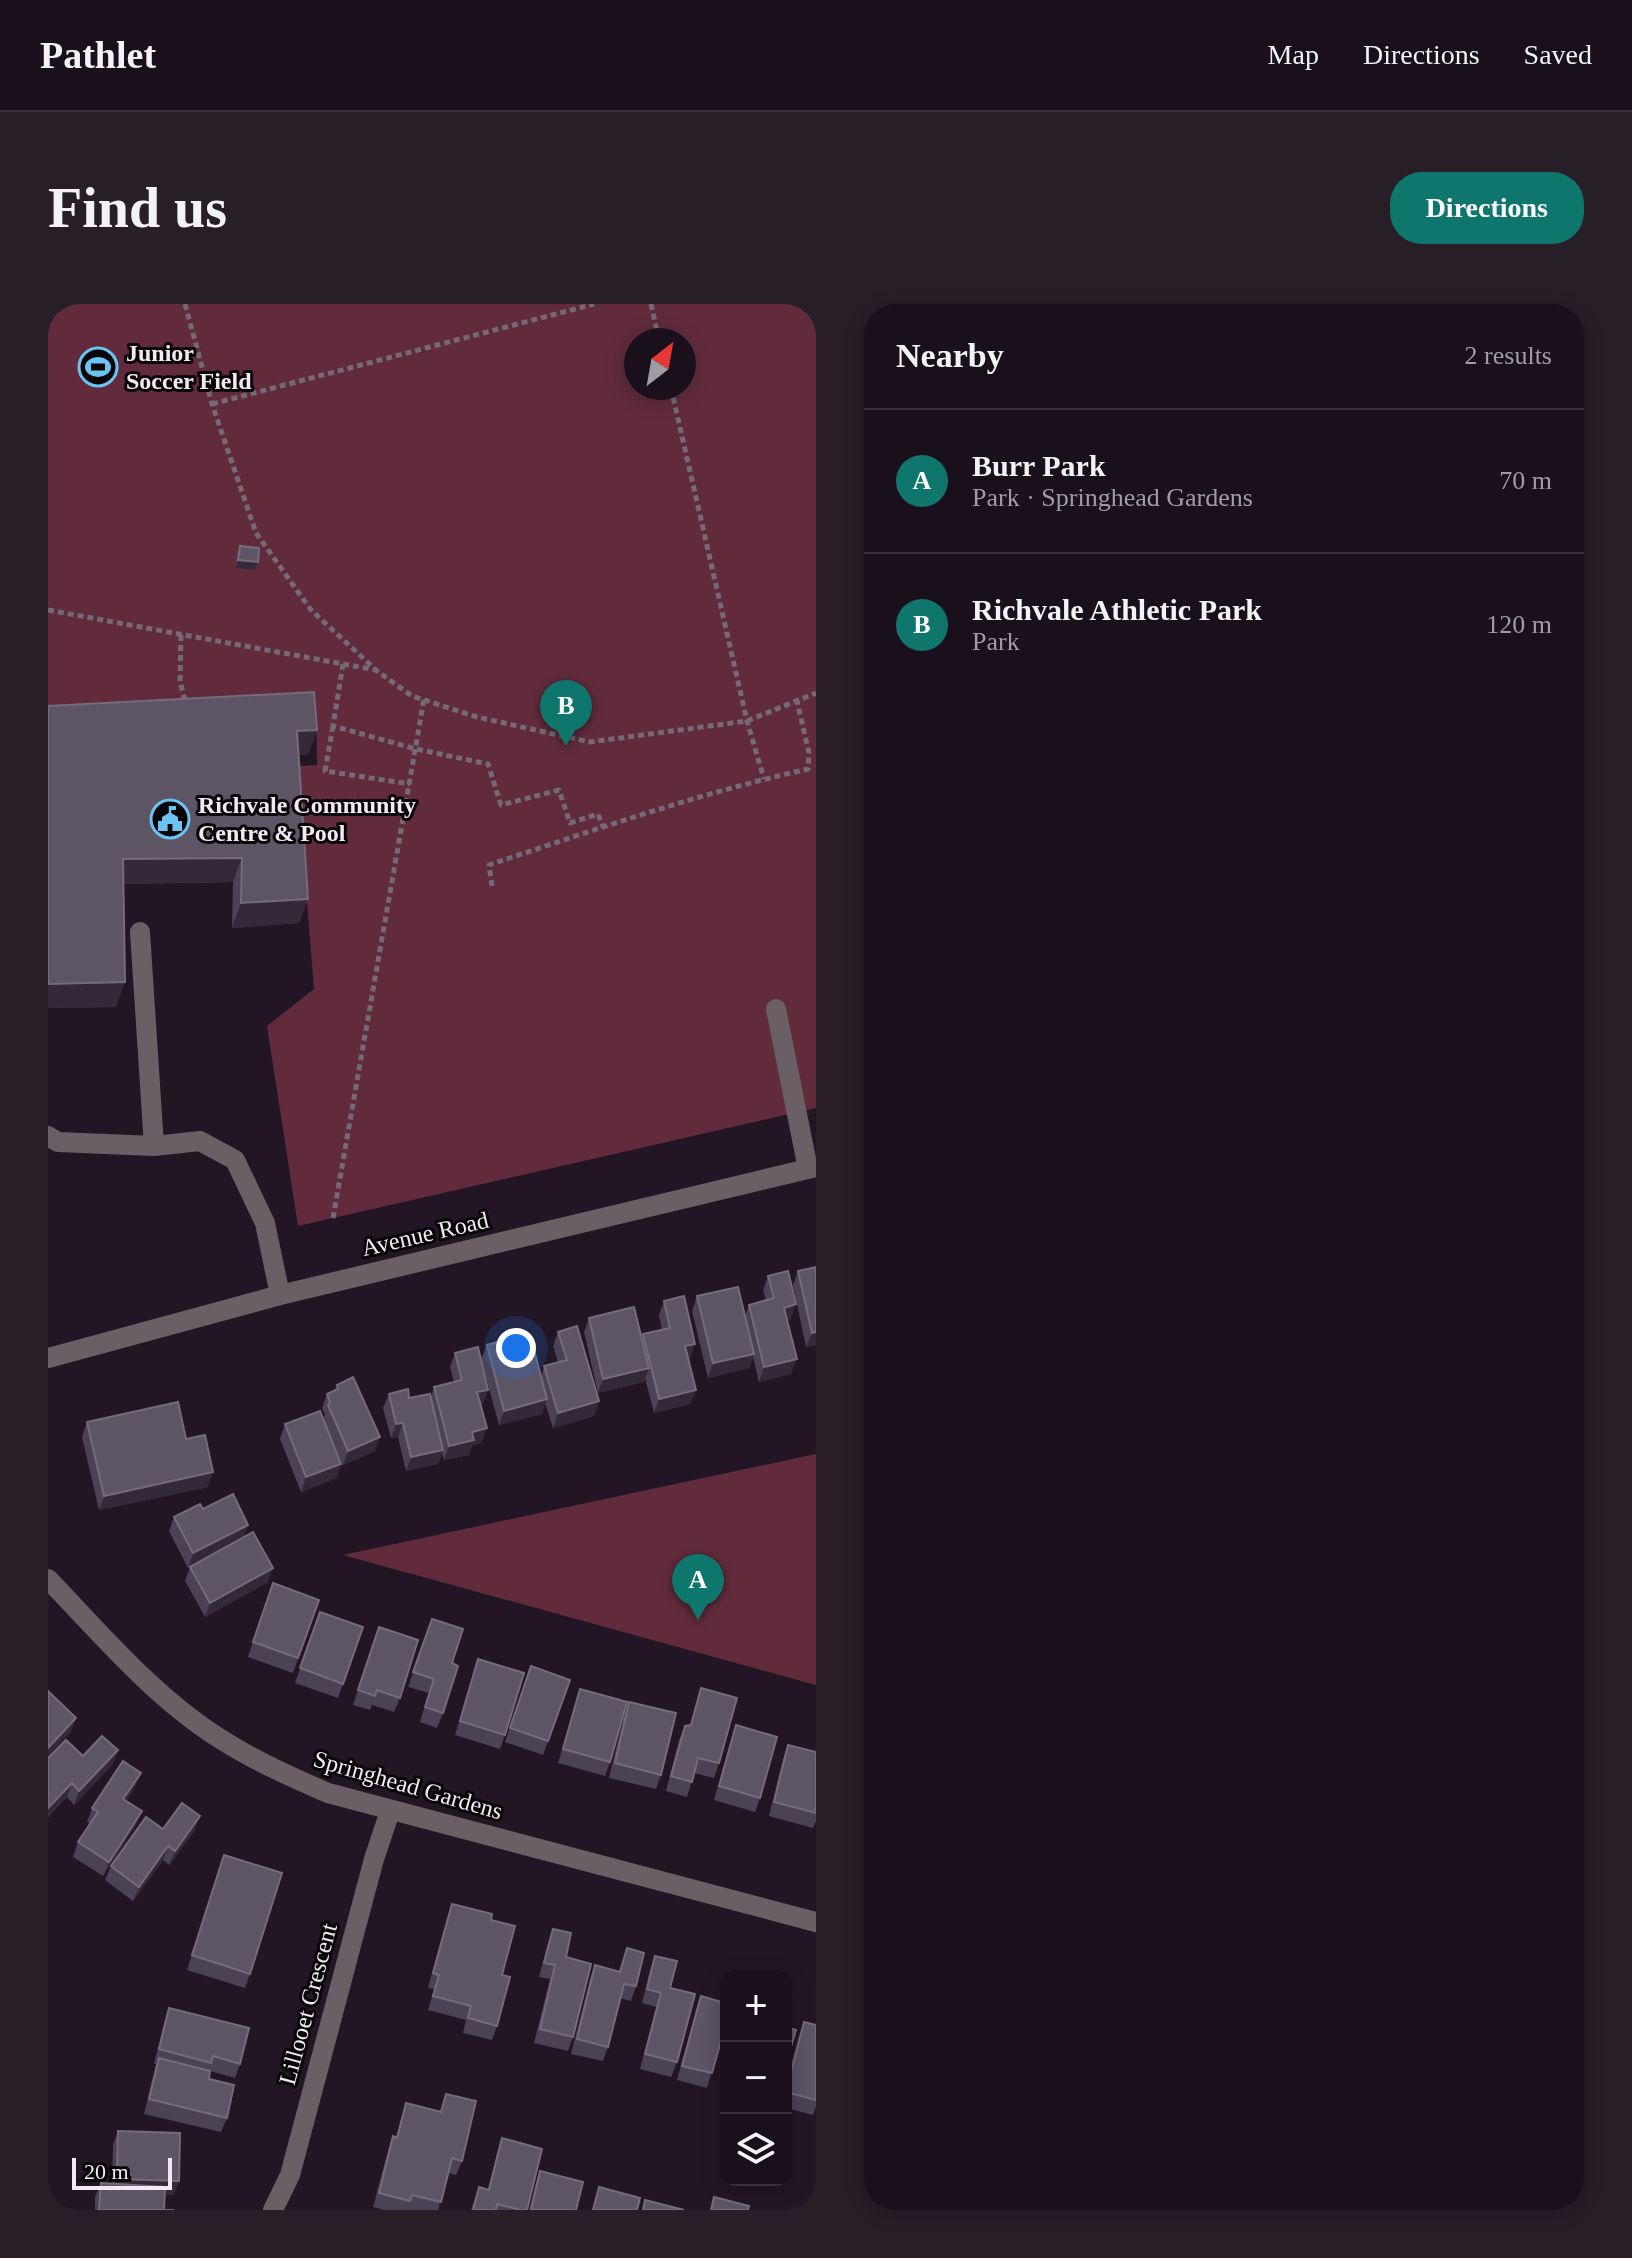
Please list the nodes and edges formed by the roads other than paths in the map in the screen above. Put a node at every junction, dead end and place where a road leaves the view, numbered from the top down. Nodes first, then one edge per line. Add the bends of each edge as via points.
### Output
1 (140, 932) dead end
2 (776, 1009) dead end
3 (48, 1136) edge
4 (154, 1146) junction
5 (812, 1168) edge
6 (280, 1295) junction
7 (48, 1358) edge
8 (48, 1579) edge
9 (390, 1811) junction
10 (816, 1922) edge
11 (273, 2210) edge

1 - 4 street
2 - 5 street via 794,1108
3 - 4 street via 58,1142
4 - 6 street via 200,1141 235,1160 265,1223
5 - 6 street, Avenue Road
6 - 7 street, Avenue Road
8 - 9 street, Springhead Gardens via 167,1698 216,1737 328,1793
9 - 10 street, Springhead Gardens
9 - 11 street, Lillooet Crescent via 290,2175

